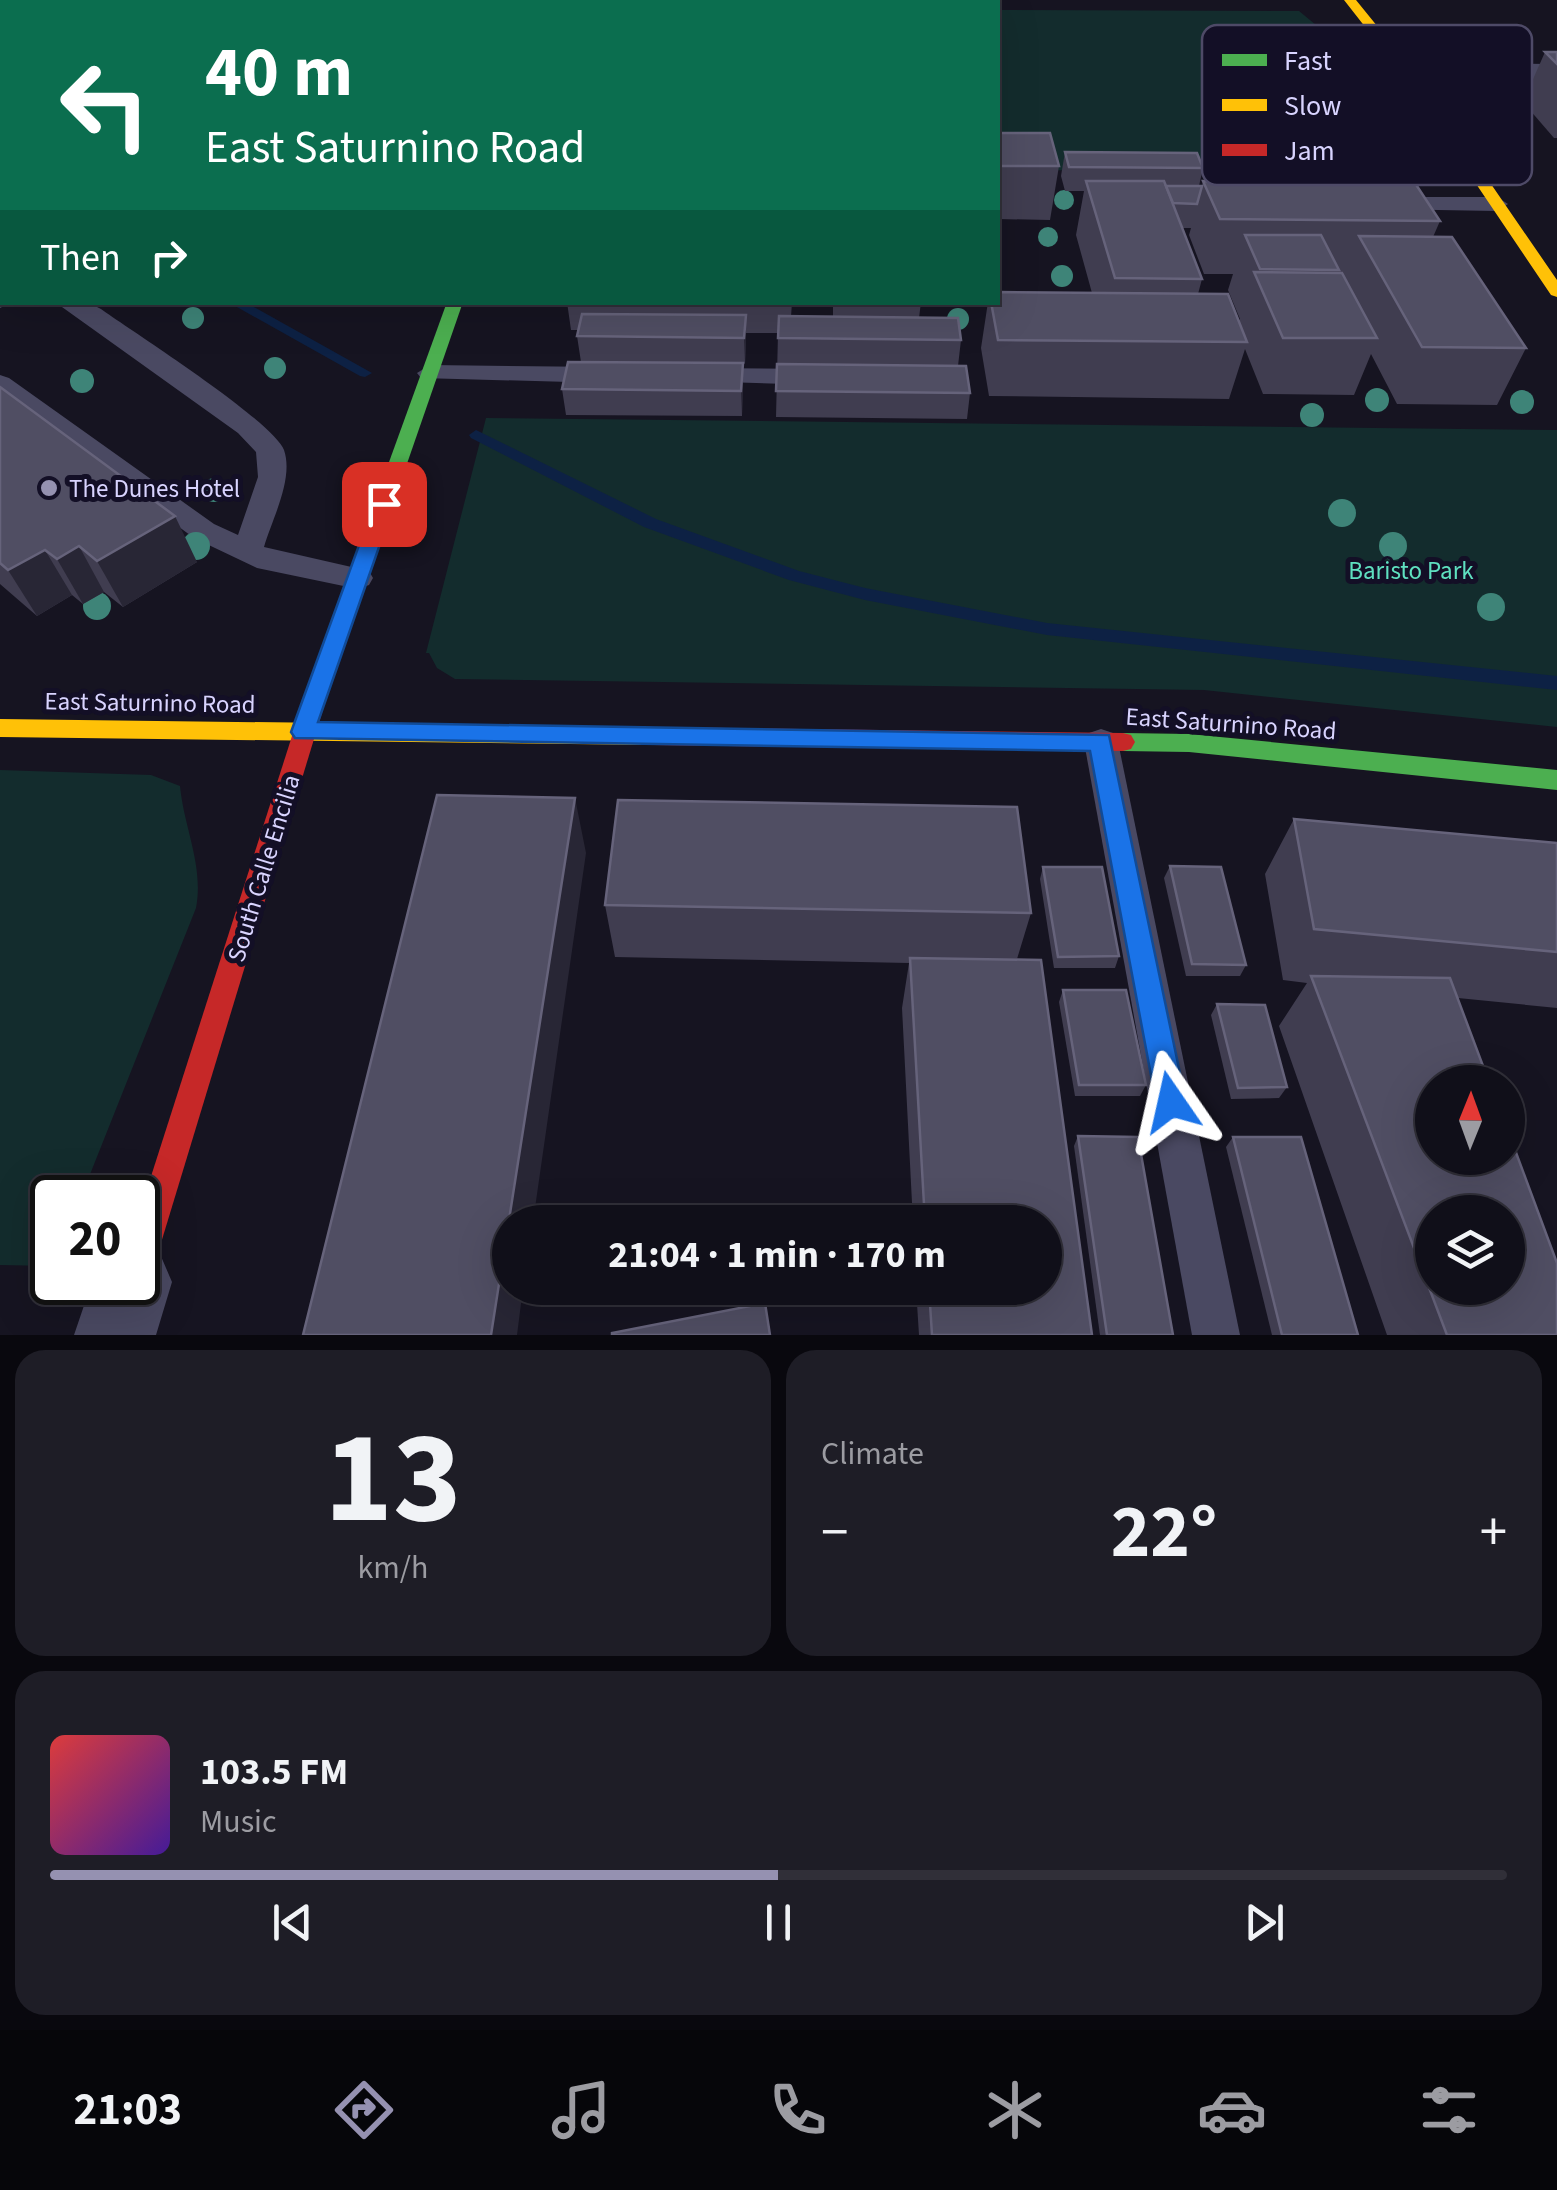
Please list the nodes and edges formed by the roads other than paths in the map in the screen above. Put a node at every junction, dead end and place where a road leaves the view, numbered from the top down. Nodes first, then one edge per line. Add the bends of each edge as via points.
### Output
1 (1350, 0) edge
2 (1369, 25) edge
3 (1532, 73) edge
4 (1557, 73) edge
5 (1484, 185) edge
6 (1372, 204) edge
7 (1497, 204) junction
8 (1557, 292) edge
9 (73, 305) edge
10 (455, 305) edge
11 (430, 373) junction
12 (624, 375) edge
13 (683, 376) edge
14 (839, 377) edge
15 (0, 383) edge
16 (248, 552) junction
17 (358, 578) junction
18 (0, 728) edge
19 (303, 732) junction
20 (1100, 742) junction
21 (1557, 780) edge
22 (160, 1197) edge
23 (125, 1305) edge
24 (115, 1335) edge
25 (1216, 1335) edge

1 - 2 street
3 - 4 street
5 - 7 street
6 - 7 lane
7 - 8 street
9 - 16 lane via 248,427 270,450 272,477
10 - 11 street, South Calle Encilia
11 - 12 lane
11 - 17 street, South Calle Encilia
13 - 14 lane
15 - 16 lane via 204,531
16 - 17 lane via 268,562
17 - 19 street, South Calle Encilia
18 - 19 street, East Saturnino Road
19 - 20 street, East Saturnino Road
19 - 22 street, South Calle Encilia
20 - 21 street, East Saturnino Road via 1189,743
20 - 25 lane
23 - 24 street

